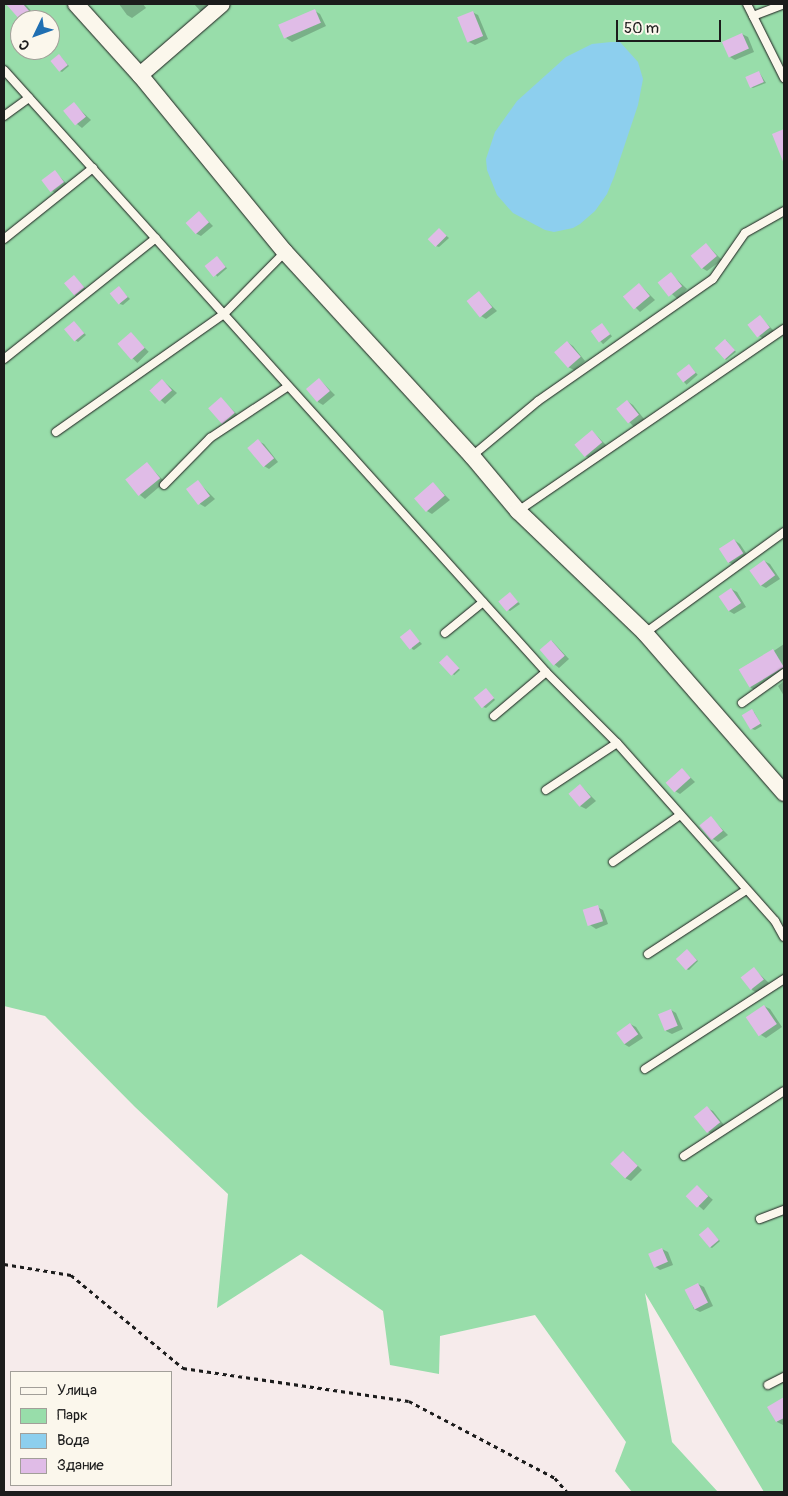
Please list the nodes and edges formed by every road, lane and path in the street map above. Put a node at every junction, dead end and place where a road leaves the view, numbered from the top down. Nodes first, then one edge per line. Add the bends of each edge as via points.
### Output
1 (76, 4) edge
2 (222, 4) edge
3 (747, 4) edge
4 (784, 4) edge
5 (753, 16) junction
6 (4, 70) edge
7 (140, 75) junction
8 (784, 78) edge
9 (29, 98) junction
10 (4, 116) edge
11 (93, 168) junction
12 (784, 212) edge
13 (156, 238) junction
14 (4, 239) edge
15 (285, 252) junction
16 (224, 314) junction
17 (784, 328) edge
18 (4, 359) edge
19 (287, 387) junction
20 (56, 432) dead end
21 (472, 456) junction
22 (164, 484) dead end
23 (518, 512) junction
24 (784, 532) edge
25 (484, 602) junction
26 (445, 633) dead end
27 (645, 633) junction
28 (546, 672) junction
29 (784, 673) edge
30 (742, 703) dead end
31 (494, 716) dead end
32 (617, 744) junction
33 (546, 790) dead end
34 (784, 793) edge
35 (680, 815) junction
36 (613, 862) dead end
37 (746, 890) junction
38 (784, 937) edge
39 (648, 954) dead end
40 (784, 979) edge
41 (645, 1069) dead end
42 (784, 1091) edge
43 (684, 1156) dead end
44 (784, 1210) edge
45 (760, 1219) dead end
46 (4, 1264) edge
47 (784, 1377) edge
48 (768, 1385) dead end
49 (567, 1492) edge

1 - 7 street
2 - 7 street
3 - 5 lane
4 - 5 lane
5 - 8 lane
6 - 9 lane
7 - 15 street
9 - 10 lane
9 - 11 lane
11 - 13 lane
11 - 14 lane
12 - 21 lane via 745,233 712,279 538,401
13 - 16 lane
13 - 18 lane
15 - 16 lane
15 - 21 street
16 - 19 lane
16 - 20 lane
17 - 23 lane
19 - 22 lane via 210,438
19 - 25 lane
21 - 23 street
23 - 27 street
24 - 27 lane
25 - 26 lane
25 - 28 lane
27 - 34 street
28 - 31 lane
28 - 32 lane
29 - 30 lane
32 - 33 lane
32 - 35 lane
35 - 36 lane
35 - 37 lane
37 - 38 lane via 775,921
37 - 39 lane
40 - 41 lane
42 - 43 lane
44 - 45 lane
46 - 49 path via 71,1276 183,1368 409,1402 555,1478
47 - 48 lane

